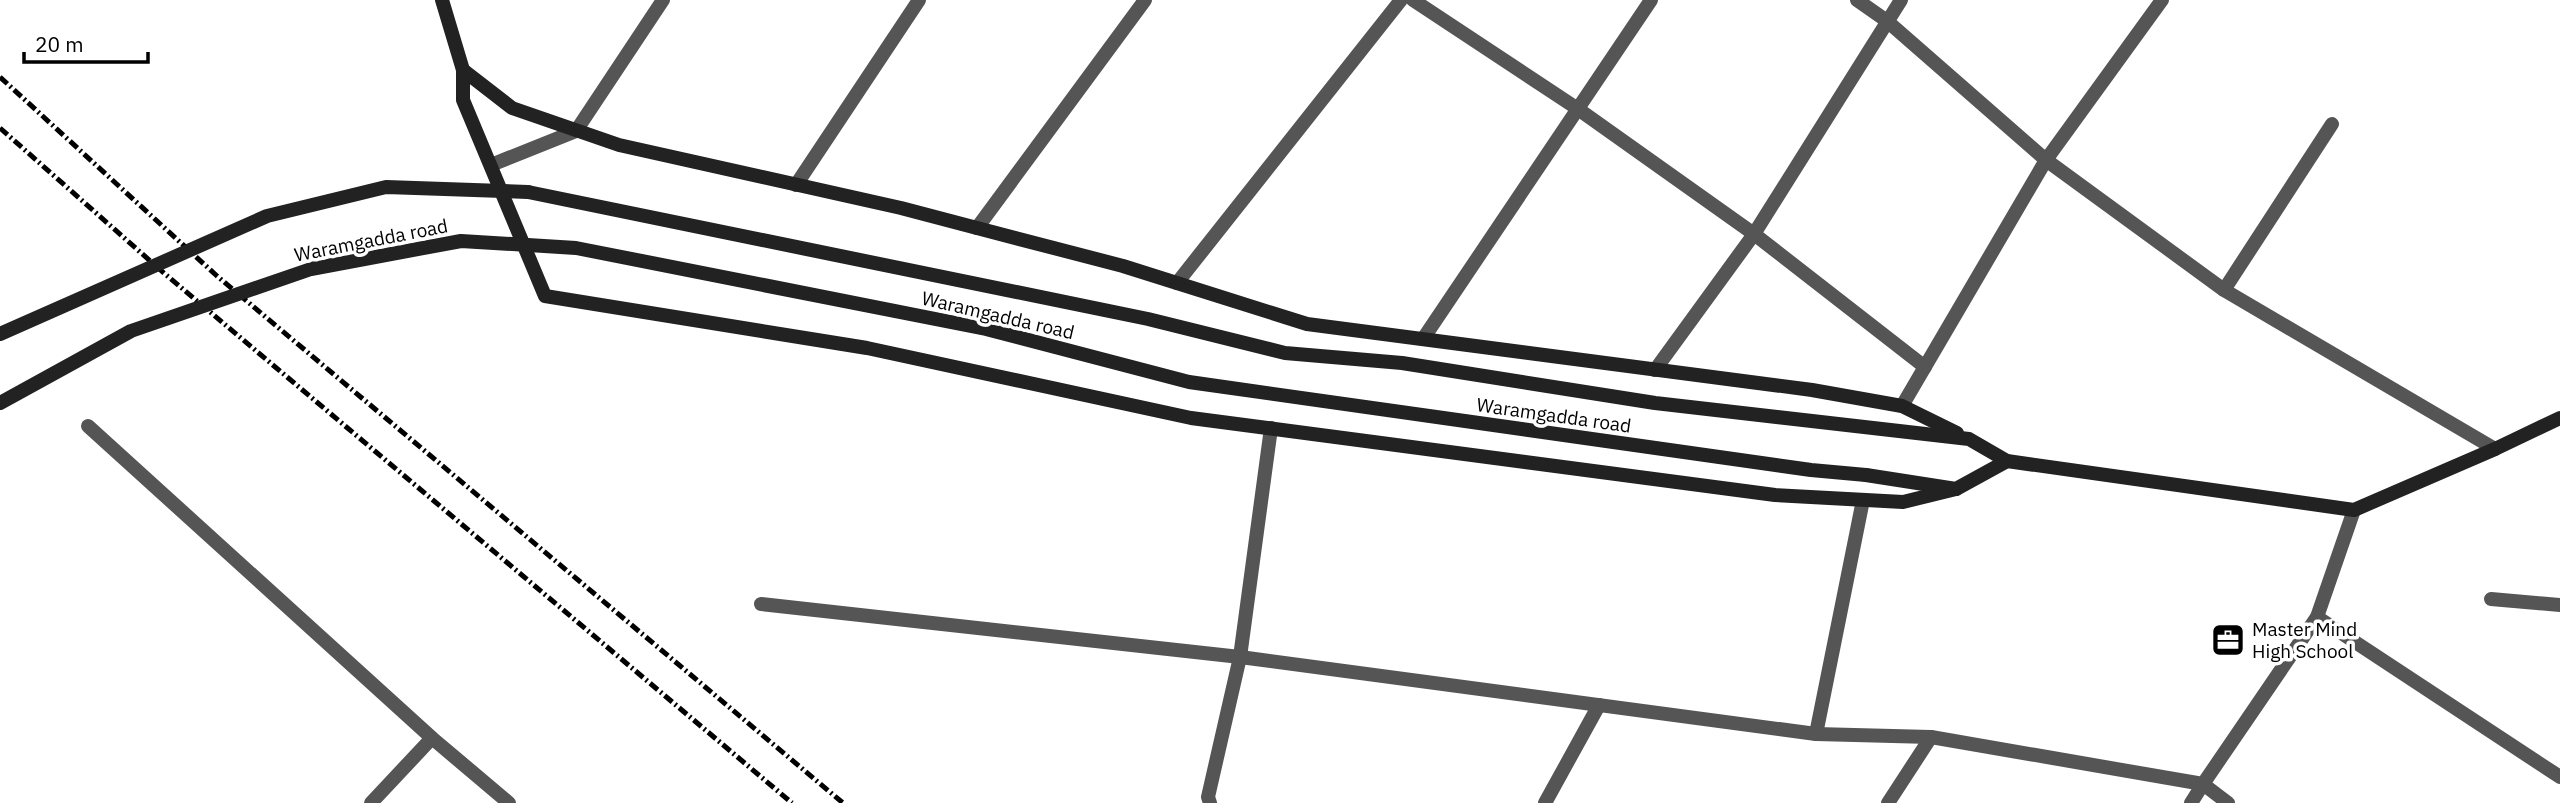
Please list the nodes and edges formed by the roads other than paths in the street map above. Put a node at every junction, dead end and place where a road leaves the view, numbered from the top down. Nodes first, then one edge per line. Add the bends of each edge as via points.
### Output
1 (442, 0) edge
2 (663, 0) edge
3 (919, 0) edge
4 (1145, 0) edge
5 (1401, 0) edge
6 (1413, 0) edge
7 (1651, 0) edge
8 (1857, 0) edge
9 (1901, 0) edge
10 (2162, 0) edge
11 (1886, 21) junction
12 (463, 70) junction
13 (1578, 109) junction
14 (2332, 124) dead end
15 (576, 131) junction
16 (2046, 160) junction
17 (491, 165) junction
18 (796, 185) junction
19 (977, 228) junction
20 (1754, 234) junction
21 (1177, 283) junction
22 (2224, 290) junction
23 (0, 334) edge
24 (1423, 339) junction
25 (1925, 367) junction
26 (1655, 370) junction
27 (0, 403) edge
28 (1902, 406) junction
29 (2560, 418) edge
30 (88, 426) dead end
31 (1271, 428) junction
32 (1969, 439) junction
33 (2495, 449) junction
34 (2007, 461) junction
35 (1956, 489) junction
36 (1863, 500) junction
37 (2354, 510) junction
38 (2491, 599) dead end
39 (761, 604) dead end
40 (2560, 605) edge
41 (2317, 617) junction
42 (1240, 657) junction
43 (1599, 705) junction
44 (1816, 734) junction
45 (1931, 737) junction
46 (432, 738) junction
47 (2560, 777) edge
48 (2203, 784) junction
49 (1212, 801) edge
50 (370, 803) edge
51 (509, 803) edge
52 (1545, 803) edge
53 (1888, 803) edge
54 (2191, 803) edge
55 (2228, 803) edge

1 - 12 street
2 - 15 street
3 - 18 street
4 - 19 street
5 - 21 street
6 - 13 street
7 - 13 street
8 - 11 street
9 - 11 street
10 - 16 street
11 - 16 street
11 - 20 street
12 - 15 street via 512,108
12 - 17 street via 463,100
13 - 20 street
13 - 24 street
14 - 22 street
15 - 17 street
15 - 18 street
16 - 22 street
16 - 25 street
17 - 31 street via 545,296 867,348 1191,418
18 - 19 street
19 - 21 street
20 - 25 street
20 - 26 street
21 - 24 street via 1307,324
22 - 33 street
23 - 32 street, bridge via 267,216 386,187 528,191 1135,317 1284,353 1402,363 1655,403
24 - 26 street
25 - 28 street
26 - 28 street
27 - 35 street, Waramgadda road, bridge via 131,331 311,269 461,242 576,248 986,329 1189,382
28 - 32 street
29 - 33 street
30 - 46 street
31 - 36 street via 1775,495
31 - 42 street
32 - 34 street
33 - 37 street
34 - 35 street
34 - 37 street
35 - 36 street via 1903,502
36 - 44 street
37 - 41 street
38 - 40 street
39 - 42 street
41 - 47 street
41 - 48 street
42 - 43 street
42 - 49 street
43 - 44 street
43 - 52 street
44 - 45 street
45 - 48 street
45 - 53 street
46 - 50 street
46 - 51 street
48 - 54 street
48 - 55 street

